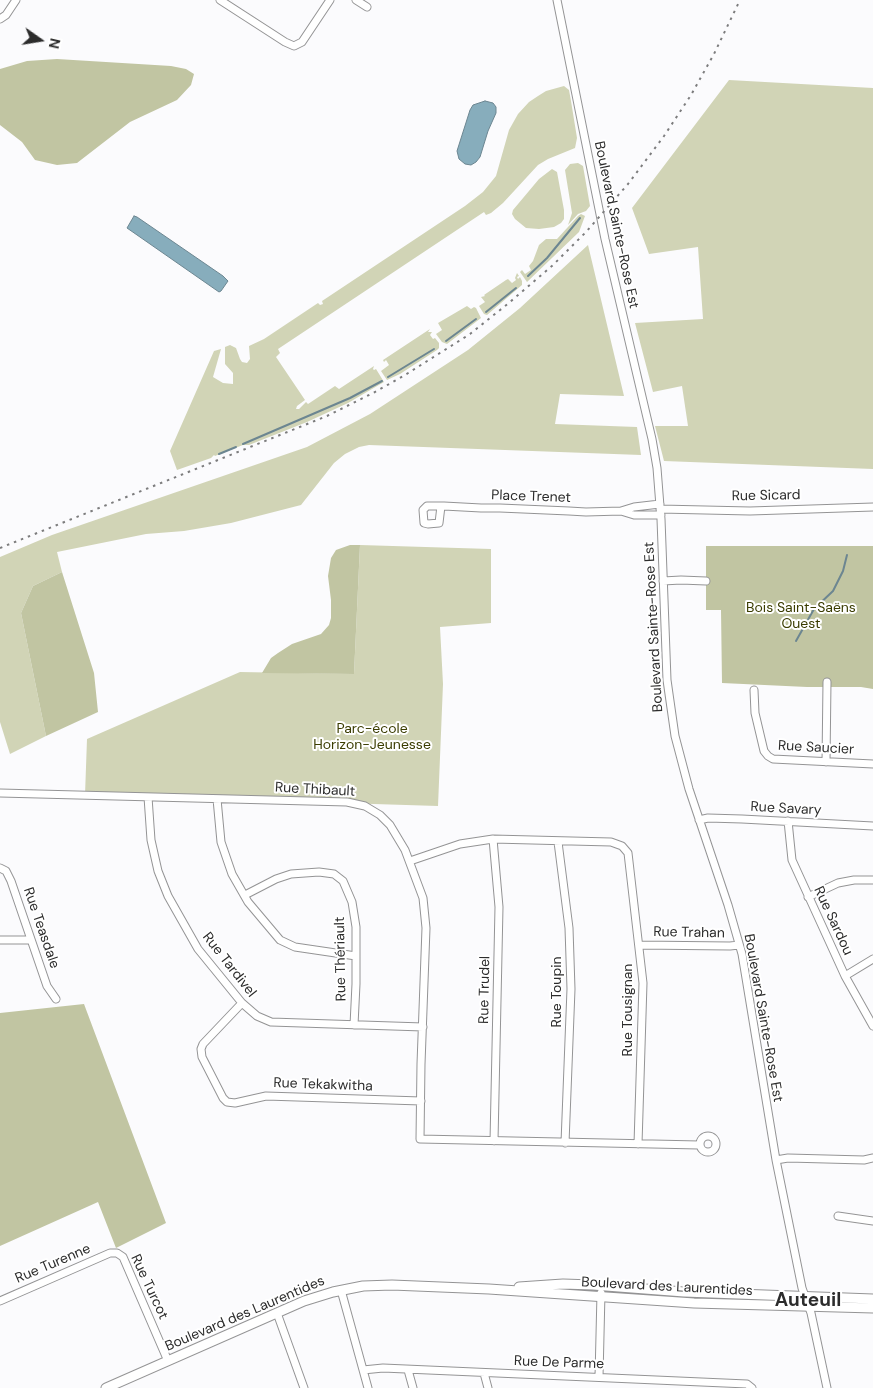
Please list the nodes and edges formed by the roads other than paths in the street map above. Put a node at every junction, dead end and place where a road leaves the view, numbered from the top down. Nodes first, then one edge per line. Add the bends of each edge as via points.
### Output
1 (16, 0) edge
2 (220, 0) edge
3 (330, 0) edge
4 (356, 0) edge
5 (557, 0) edge
6 (367, 7) dead end
7 (0, 19) edge
8 (441, 506) dead end
9 (873, 507) edge
10 (660, 509) junction
11 (663, 581) junction
12 (706, 581) dead end
13 (827, 682) dead end
14 (754, 690) dead end
15 (826, 762) junction
16 (873, 764) edge
17 (0, 793) edge
18 (148, 797) junction
19 (217, 799) junction
20 (699, 820) junction
21 (788, 821) junction
22 (873, 826) edge
23 (493, 839) junction
24 (558, 842) junction
25 (410, 861) junction
26 (0, 868) edge
27 (873, 880) edge
28 (245, 895) junction
29 (808, 897) junction
30 (0, 940) edge
31 (31, 940) junction
32 (639, 945) junction
33 (739, 945) junction
34 (356, 956) junction
35 (873, 959) edge
36 (845, 976) junction
37 (56, 999) dead end
38 (242, 1003) junction
39 (354, 1025) junction
40 (873, 1026) edge
41 (423, 1027) junction
42 (421, 1101) junction
43 (494, 1141) junction
44 (565, 1143) junction
45 (638, 1144) junction
46 (699, 1145) dead end
47 (873, 1158) edge
48 (776, 1160) junction
49 (838, 1216) dead end
50 (873, 1221) edge
51 (117, 1253) joint
52 (601, 1286) junction
53 (489, 1289) junction
54 (342, 1290) junction
55 (601, 1296) junction
56 (805, 1296) junction
57 (873, 1299) edge
58 (0, 1301) edge
59 (809, 1307) junction
60 (873, 1308) edge
61 (277, 1313) junction
62 (168, 1361) junction
63 (363, 1370) junction
64 (408, 1370) junction
65 (484, 1373) junction
66 (599, 1378) junction
67 (106, 1388) edge
68 (304, 1388) edge
69 (368, 1388) edge
70 (413, 1388) edge
71 (488, 1388) edge
72 (752, 1388) edge
73 (827, 1388) edge

1 - 7 street
2 - 3 street via 294,46 302,42
4 - 6 street
5 - 10 street, Boulevard Sainte-Rose Est via 606,246 649,424
8 - 10 street, Place Trenet via 576,511 620,511 634,507
9 - 10 street, Rue Sicard via 750,511
10 - 11 street, Boulevard Sainte-Rose Est
11 - 12 street
11 - 20 street, Boulevard Sainte-Rose Est via 673,727
13 - 15 street
14 - 15 street, Rue Saucier via 754,713 768,756
15 - 16 street, Rue Saucier
17 - 18 street, Rue Thibault
18 - 19 street, Rue Thibault
18 - 38 street, Rue Tardivel via 151,840 168,896 198,949
19 - 25 street, Rue Thibault via 346,802 365,806 390,825
19 - 28 street via 221,842 232,874
20 - 21 street, Rue Savary
20 - 33 street, Boulevard Sainte-Rose Est
21 - 22 street, Rue Savary
21 - 29 street, Rue Sardou via 792,860
23 - 24 street, Rue Tousignan
23 - 25 street, Rue Tousignan via 460,844
23 - 43 street, Rue Trudel via 500,907
24 - 32 street, Rue Tousignan via 611,842 622,846 628,853
24 - 44 street, Rue Toupin via 569,928 571,989
25 - 41 street, Rue Thibault via 423,898 426,928
26 - 31 street, Rue Teasdale via 6,871 11,881
27 - 29 street via 838,883
28 - 34 street via 280,940 295,947
28 - 34 street, Rue Thériault via 291,874 334,874 342,881 352,902
29 - 36 street, Rue Sardou
30 - 31 street
31 - 37 street, Rue Teasdale via 47,986
32 - 33 street, Rue Trahan
32 - 45 street, Rue Tousignan via 643,988
33 - 48 street, Boulevard Sainte-Rose Est
34 - 39 street, Rue Thériault
35 - 36 street
36 - 40 street, Rue Sardou
38 - 39 street, Rue Tardivel via 257,1016 271,1022
38 - 42 street, Rue Tekakwitha via 201,1049 214,1082 227,1102 266,1096
39 - 41 street, Rue Tardivel
41 - 42 street, Rue Thibault
42 - 43 street, Rue Thibault via 420,1139
43 - 44 street
44 - 45 street
45 - 46 street
47 - 48 street
48 - 56 street, Boulevard Sainte-Rose Est
49 - 50 street
51 - 58 street, Rue Turenne via 110,1253
51 - 62 street, Rue Turcot via 123,1256
52 - 53 main road, Boulevard des Laurentides via 563,1284
52 - 55 street
52 - 56 main road, Boulevard des Laurentides
53 - 54 main road, Boulevard des Laurentides via 383,1285
53 - 55 main road, Boulevard des Laurentides
54 - 61 main road, Boulevard des Laurentides via 320,1295
54 - 63 street
55 - 59 main road, Boulevard des Laurentides
55 - 66 street
56 - 57 main road, Boulevard des Laurentides
56 - 59 street, Boulevard Sainte-Rose Est
59 - 60 main road, Boulevard des Laurentides
59 - 73 street, Boulevard Sainte-Rose Est
61 - 62 main road, Boulevard des Laurentides
61 - 68 street
62 - 67 main road, Boulevard des Laurentides
63 - 64 street, Rue De Parme
63 - 69 street
64 - 65 street, Rue De Parme
64 - 70 street
65 - 66 street, Rue De Parme
65 - 71 street
66 - 72 street, Rue De Parme via 747,1384

